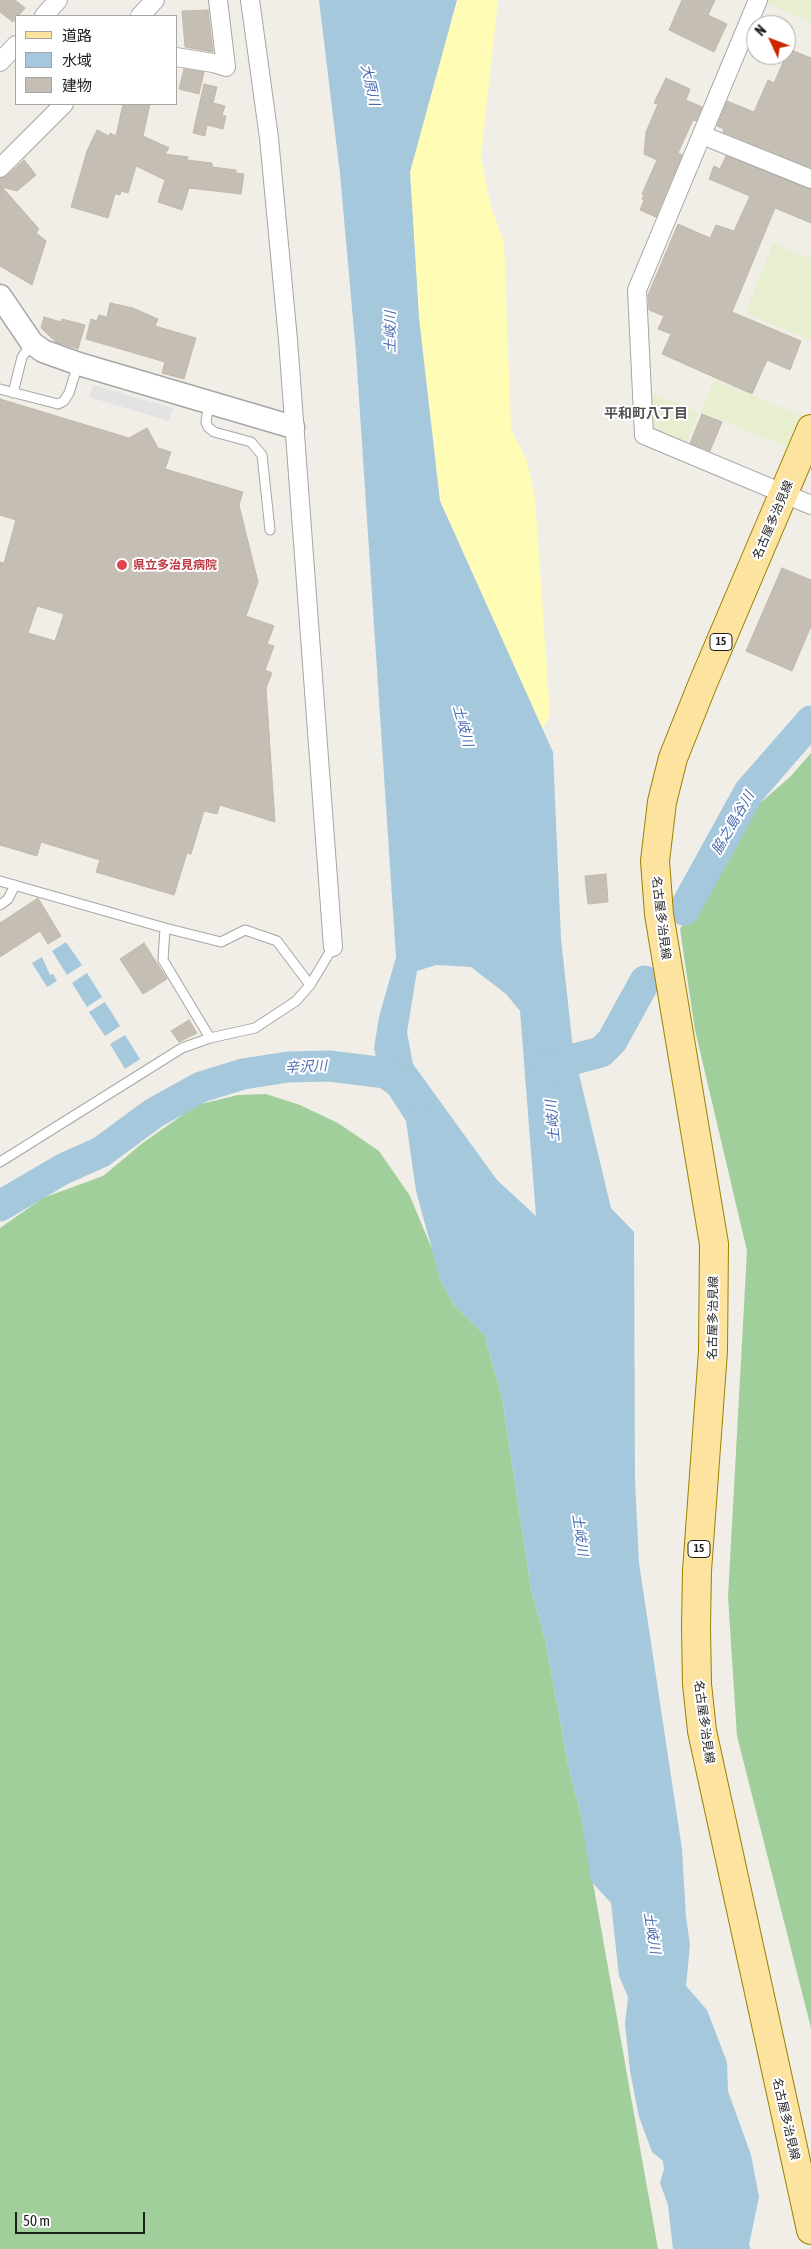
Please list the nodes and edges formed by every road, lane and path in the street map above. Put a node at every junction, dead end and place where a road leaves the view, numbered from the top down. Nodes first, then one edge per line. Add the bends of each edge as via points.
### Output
1 (58, 0) edge
2 (154, 0) edge
3 (218, 0) edge
4 (250, 0) edge
5 (758, 0) edge
6 (45, 15) edge
7 (141, 15) edge
8 (15, 46) edge
9 (178, 57) edge
10 (0, 62) edge
11 (63, 105) edge
12 (702, 134) junction
13 (0, 168) edge
14 (811, 179) edge
15 (0, 296) edge
16 (32, 343) junction
17 (78, 364) junction
18 (0, 389) edge
19 (12, 393) junction
20 (209, 402) junction
21 (293, 427) junction
22 (811, 429) edge
23 (784, 494) junction
24 (811, 506) edge
25 (270, 530) dead end
26 (0, 881) edge
27 (15, 885) junction
28 (0, 905) edge
29 (166, 928) junction
30 (333, 947) joint
31 (310, 985) junction
32 (210, 1038) junction
33 (0, 1162) edge
34 (811, 2230) edge

1 - 6 street
2 - 7 street
3 - 9 street via 226,67
4 - 21 street via 269,138
5 - 12 street
8 - 10 street
11 - 13 street
12 - 14 street
12 - 23 street via 637,290 644,435
15 - 16 street
16 - 17 street via 42,351
16 - 19 lane via 22,357
17 - 19 lane via 69,393 58,404
17 - 20 street
18 - 19 lane
20 - 21 street
20 - 25 lane via 208,427 214,432 251,442 262,455
21 - 30 street
22 - 23 main road, 名古屋多治見線 / 15
23 - 24 street
23 - 34 main road, 名古屋多治見線 / 15 via 673,758 662,802 655,862 659,914 714,1244 713,1351 697,1571 697,1684 702,1731
26 - 27 lane
27 - 28 lane via 8,899
27 - 29 lane
29 - 31 lane via 221,942 245,930 277,941
29 - 32 lane via 163,960
30 - 31 lane
31 - 32 lane via 296,1001 255,1028
32 - 33 lane via 182,1048

